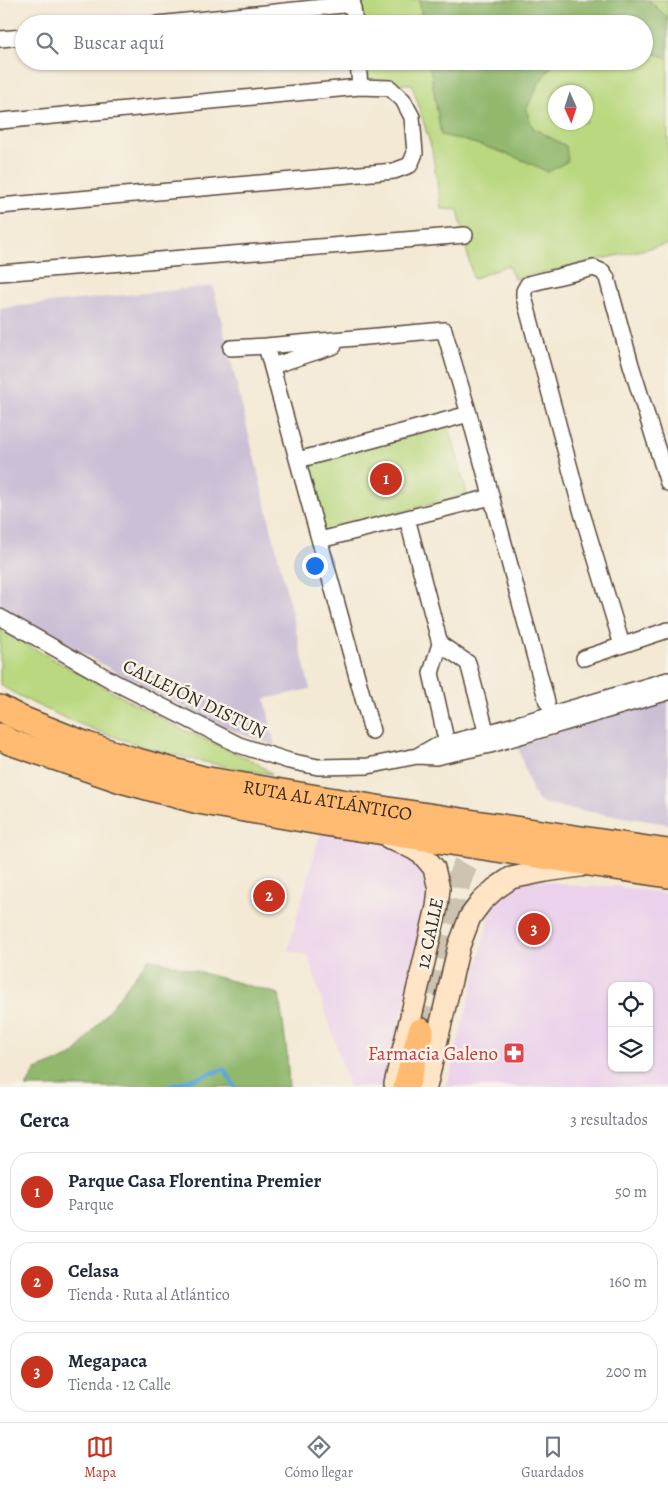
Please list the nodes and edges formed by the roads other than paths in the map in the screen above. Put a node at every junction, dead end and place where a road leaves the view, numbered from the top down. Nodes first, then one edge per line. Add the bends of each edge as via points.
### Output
1 (353, 2) edge
2 (237, 15) edge
3 (354, 15) edge
4 (15, 38) edge
5 (0, 39) edge
6 (359, 70) edge
7 (360, 87) junction
8 (0, 121) edge
9 (0, 206) edge
10 (465, 235) dead end
11 (0, 273) edge
12 (359, 338) junction
13 (266, 346) junction
14 (231, 348) dead end
15 (272, 366) junction
16 (468, 414) junction
17 (298, 460) junction
18 (667, 477) edge
19 (491, 497) junction
20 (406, 518) junction
21 (320, 540) junction
22 (0, 617) edge
23 (668, 630) edge
24 (440, 644) junction
25 (622, 645) junction
26 (584, 658) dead end
27 (668, 680) edge
28 (668, 692) edge
29 (546, 702) dead end
30 (0, 708) edge
31 (372, 731) dead end
32 (3, 739) edge
33 (489, 739) junction
34 (447, 749) junction
35 (325, 823) junction
36 (668, 852) edge
37 (594, 865) junction
38 (668, 875) edge
39 (421, 1031) tunnel mouth
40 (394, 1087) edge
41 (406, 1087) edge
42 (426, 1087) edge

1 - 2 street
1 - 3 street
4 - 5 street
6 - 7 street
7 - 8 street
7 - 9 street via 390,88 403,100 412,117 415,153 410,165 394,171
10 - 11 street
12 - 13 street
12 - 15 street
12 - 16 street via 444,330
13 - 14 street
13 - 15 street
15 - 17 street
16 - 17 street
16 - 19 street
17 - 21 street
18 - 25 street via 603,272 594,268 528,284 524,297 582,513
19 - 20 street
19 - 29 street
20 - 21 street
20 - 24 street
21 - 31 street
22 - 34 street, CALLEJÓN DISTUN via 116,683 239,745 289,761 318,767 368,766 417,756 433,747
23 - 25 street
24 - 33 street via 468,663
24 - 34 street via 431,673
25 - 26 street
27 - 33 street, CALLEJÓN DISTUN
28 - 33 street, CALLEJÓN DISTUN
30 - 36 highway, RUTA AL ATLÁNTICO via 86,745 203,779
32 - 35 highway, RUTA AL ATLÁNTICO via 121,780 198,801
33 - 34 street, CALLEJÓN DISTUN
35 - 37 highway, RUTA AL ATLÁNTICO
35 - 40 main road, 12 CALLE via 396,840 424,855 434,868 439,889 437,906
37 - 38 highway, RUTA AL ATLÁNTICO
37 - 42 main road, 12 CALLE via 511,878 482,901 470,917 459,946
39 - 41 highway

